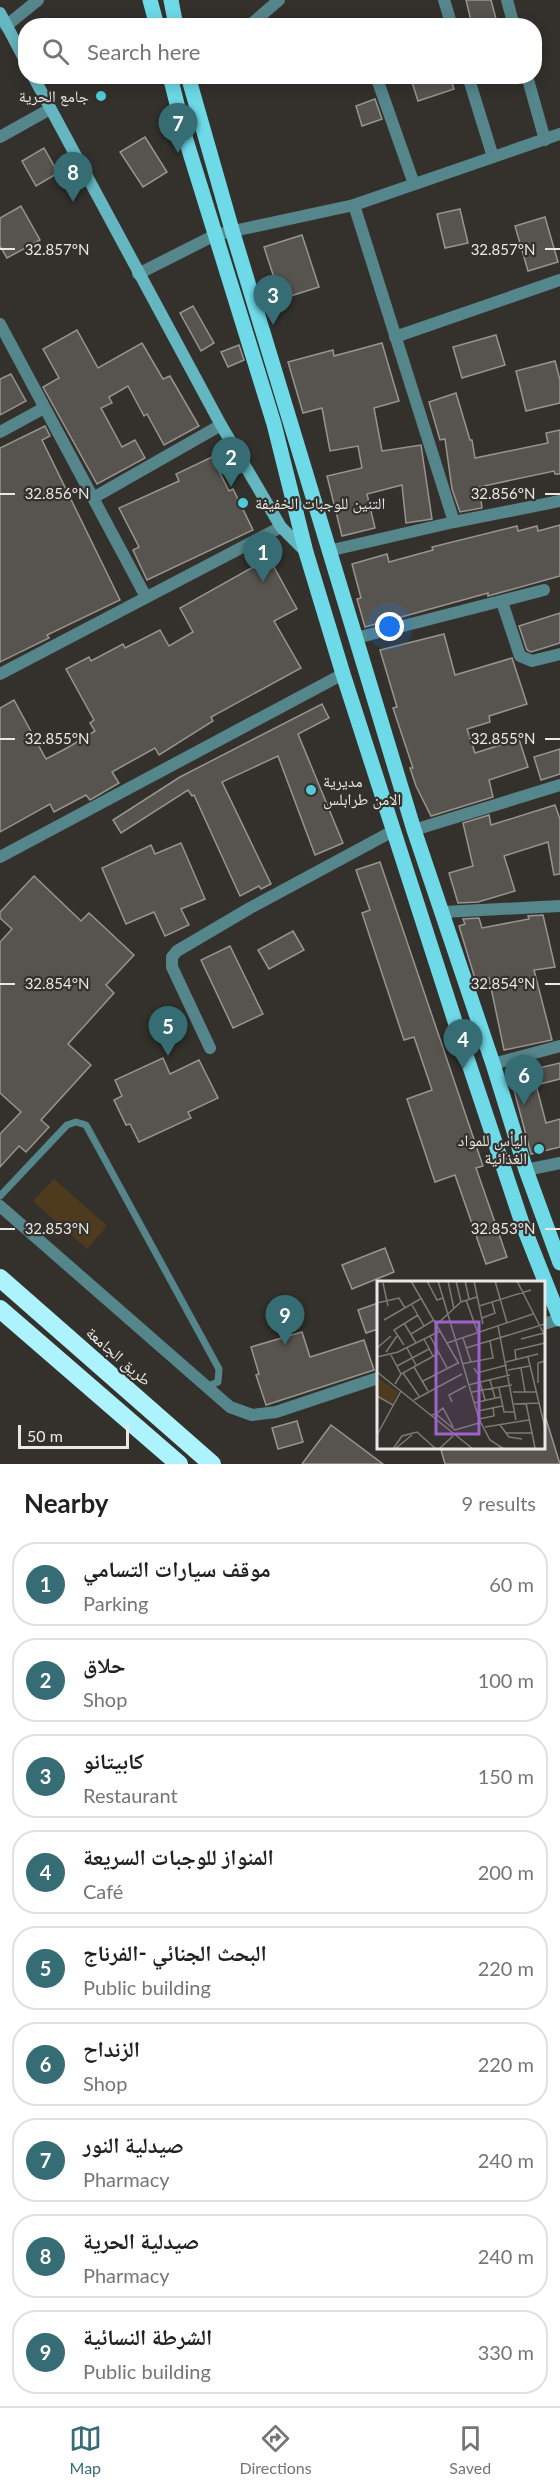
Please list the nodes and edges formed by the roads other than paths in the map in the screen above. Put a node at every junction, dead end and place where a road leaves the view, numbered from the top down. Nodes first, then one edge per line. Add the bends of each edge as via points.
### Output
1 (38, 0) edge
2 (150, 0) edge
3 (171, 0) edge
4 (279, 0) edge
5 (444, 0) edge
6 (507, 0) edge
7 (0, 13) edge
8 (155, 18) edge
9 (174, 18) edge
10 (258, 18) edge
11 (450, 18) edge
12 (512, 18) edge
13 (6, 26) junction
14 (18, 48) edge
15 (37, 84) edge
16 (172, 84) edge
17 (190, 84) edge
18 (379, 84) edge
19 (470, 84) edge
20 (529, 84) edge
21 (50, 109) junction
22 (560, 134) edge
23 (0, 137) edge
24 (544, 140) junction
25 (493, 158) junction
26 (414, 184) junction
27 (223, 198) junction
28 (205, 202) junction
29 (354, 205) junction
30 (232, 230) junction
31 (215, 235) junction
32 (138, 274) junction
33 (560, 280) edge
34 (0, 324) edge
35 (395, 337) junction
36 (44, 408) junction
37 (221, 425) junction
38 (0, 432) edge
39 (93, 498) junction
40 (560, 501) edge
41 (454, 522) junction
42 (281, 527) junction
43 (328, 551) junction
44 (306, 552) junction
45 (544, 590) dead end
46 (146, 597) junction
47 (502, 602) junction
48 (356, 638) junction
49 (560, 654) edge
50 (0, 674) edge
51 (343, 674) junction
52 (560, 785) edge
53 (414, 830) junction
54 (393, 831) junction
55 (0, 857) edge
56 (560, 906) edge
57 (443, 912) junction
58 (560, 1046) edge
59 (210, 1048) dead end
60 (493, 1064) junction
61 (560, 1164) edge
62 (526, 1170) junction
63 (0, 1196) edge
64 (0, 1206) edge
65 (560, 1263) edge
66 (0, 1278) edge
67 (0, 1310) edge
68 (560, 1319) edge
69 (545, 1323) edge
70 (377, 1378) edge
71 (208, 1386) junction
72 (179, 1464) edge
73 (212, 1464) edge

1 - 13 street
2 - 8 main road
3 - 9 main road
4 - 10 street
5 - 11 street
6 - 12 street
7 - 13 street
13 - 14 street
15 - 21 street
16 - 28 main road
17 - 27 main road
18 - 26 street
19 - 25 street
20 - 24 street
21 - 23 street
21 - 32 street
22 - 24 street
24 - 25 street
25 - 26 street
26 - 29 street
27 - 28 main road
27 - 30 main road
28 - 31 main road
29 - 30 street
29 - 35 street
30 - 31 street
30 - 43 main road
31 - 32 street
31 - 44 main road via 274,424
32 - 37 street
33 - 35 street
34 - 36 street
35 - 41 street
36 - 38 street
36 - 39 street
37 - 39 street
37 - 42 street
39 - 46 street
40 - 41 street
41 - 43 street
42 - 44 street
42 - 46 street
43 - 48 main road
44 - 51 main road
45 - 47 street
46 - 50 street
47 - 48 street
47 - 49 street via 520,656 532,661
48 - 53 main road
51 - 54 main road
51 - 55 street
52 - 53 street
53 - 57 main road
54 - 59 street via 177,951 172,967
54 - 68 main road via 519,1212
56 - 57 street
57 - 60 main road
58 - 60 street
60 - 62 main road
61 - 62 street
62 - 65 main road
63 - 71 lane via 67,1125 86,1125 219,1368 218,1382
64 - 71 street
66 - 73 highway, طريق الجامعة
67 - 72 highway
68 - 69 street
70 - 71 street via 276,1412 252,1415 230,1407

